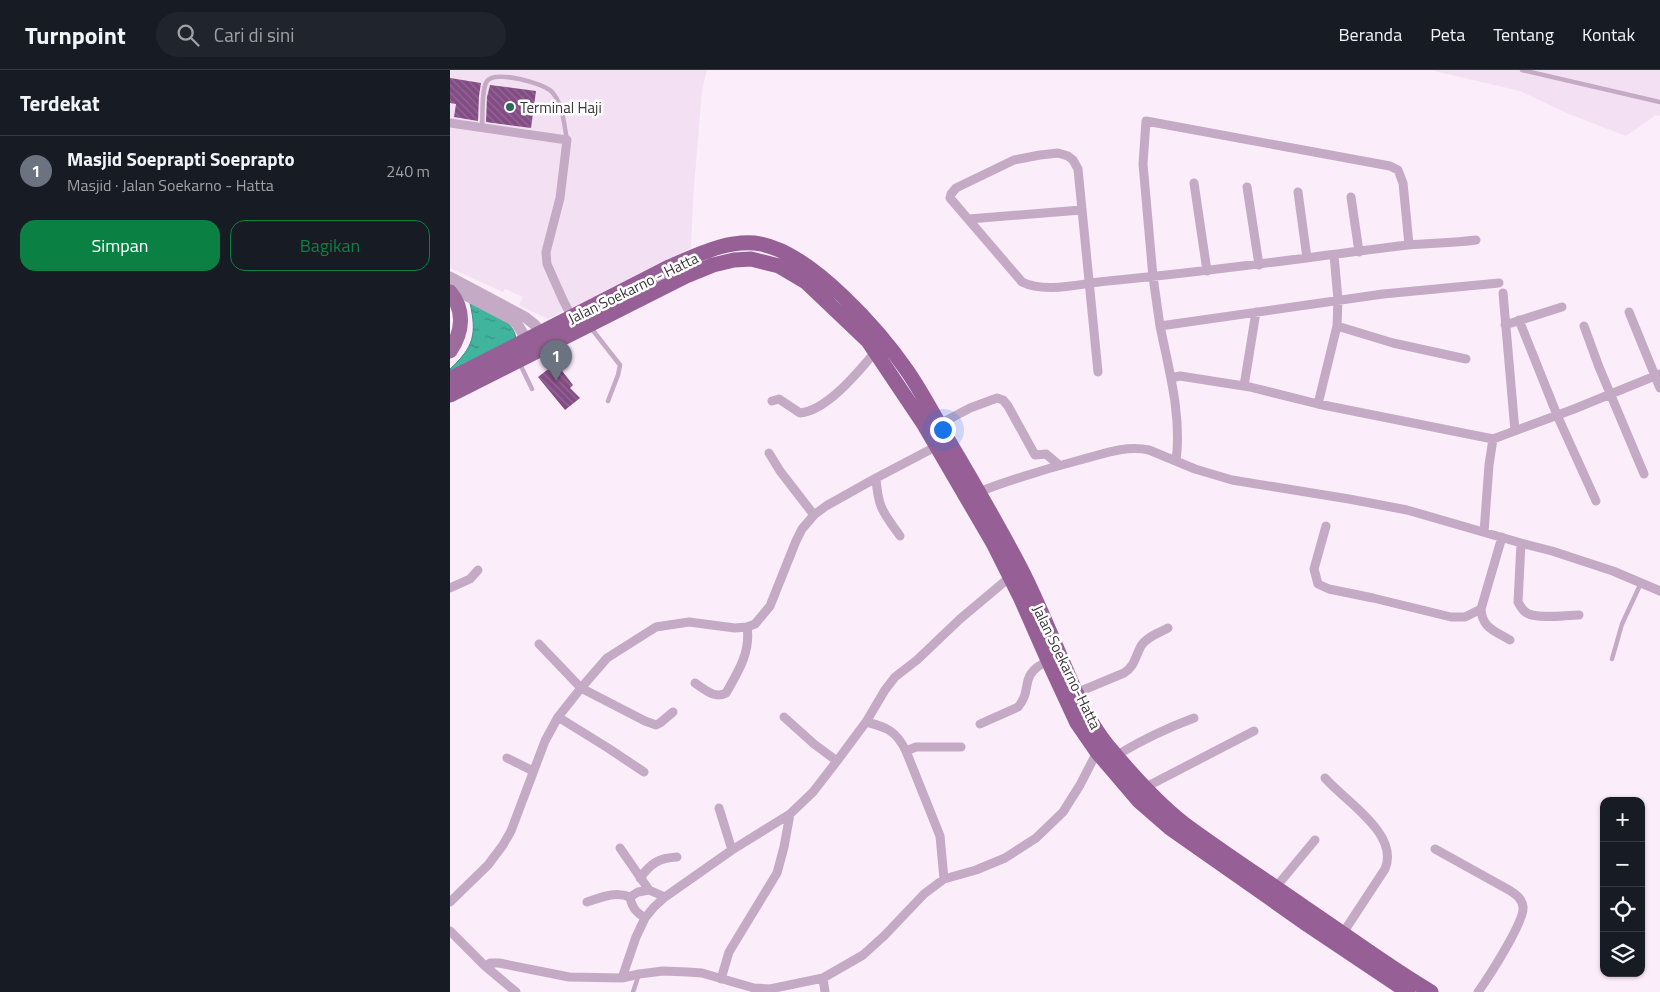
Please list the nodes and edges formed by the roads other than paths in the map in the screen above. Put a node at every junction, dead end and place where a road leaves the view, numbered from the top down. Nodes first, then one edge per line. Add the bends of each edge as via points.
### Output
1 (1522, 70) edge
2 (1660, 102) edge
3 (450, 123) edge
4 (482, 128) junction
5 (566, 140) junction
6 (1194, 183) dead end
7 (1247, 187) dead end
8 (1298, 192) dead end
9 (1351, 197) dead end
10 (1081, 210) junction
11 (969, 219) junction
12 (1476, 240) dead end
13 (1409, 245) junction
14 (1359, 252) junction
15 (1334, 255) junction
16 (1307, 258) junction
17 (1259, 265) junction
18 (1207, 271) junction
19 (450, 277) edge
20 (1153, 277) junction
21 (1499, 282) dead end
22 (1089, 283) junction
23 (450, 286) edge
24 (450, 292) edge
25 (1503, 293) dead end
26 (1338, 300) junction
27 (1562, 307) dead end
28 (1256, 312) junction
29 (1629, 312) dead end
30 (1519, 320) junction
31 (580, 324) junction
32 (1505, 325) junction
33 (1160, 326) junction
34 (1337, 326) junction
35 (1584, 326) dead end
36 (540, 332) junction
37 (526, 339) junction
38 (549, 345) junction
39 (450, 351) edge
40 (876, 351) junction
41 (535, 352) junction
42 (1466, 359) dead end
43 (518, 360) junction
44 (1098, 372) dead end
45 (1657, 375) edge
46 (450, 378) edge
47 (1171, 378) junction
48 (1244, 386) junction
49 (1660, 388) edge
50 (532, 389) dead end
51 (1610, 394) junction
52 (450, 395) edge
53 (608, 401) dead end
54 (772, 401) dead end
55 (1318, 404) junction
56 (1558, 415) junction
57 (933, 428) junction
58 (1515, 431) junction
59 (1493, 439) junction
60 (942, 443) junction
61 (769, 453) dead end
62 (1176, 460) junction
63 (1059, 465) junction
64 (1644, 474) dead end
65 (876, 478) junction
66 (972, 494) junction
67 (1596, 501) dead end
68 (814, 515) junction
69 (1326, 526) dead end
70 (1484, 532) junction
71 (900, 536) dead end
72 (1502, 538) junction
73 (1521, 543) junction
74 (478, 570) dead end
75 (1010, 577) junction
76 (1641, 583) junction
77 (450, 588) edge
78 (1660, 592) edge
79 (1481, 609) junction
80 (1579, 614) dead end
81 (747, 627) junction
82 (1168, 628) dead end
83 (1510, 640) dead end
84 (539, 644) dead end
85 (1612, 659) dead end
86 (1048, 661) junction
87 (695, 684) dead end
88 (581, 688) junction
89 (1076, 693) junction
90 (673, 712) dead end
91 (558, 717) junction
92 (784, 717) dead end
93 (1194, 718) dead end
94 (866, 722) junction
95 (980, 724) dead end
96 (1254, 731) dead end
97 (961, 747) dead end
98 (906, 751) junction
99 (1097, 752) junction
100 (1117, 755) junction
101 (507, 758) dead end
102 (837, 761) junction
103 (533, 771) junction
104 (644, 772) dead end
105 (1325, 778) dead end
106 (1146, 787) junction
107 (719, 808) dead end
108 (790, 814) junction
109 (1315, 840) dead end
110 (620, 848) dead end
111 (1435, 848) dead end
112 (732, 850) junction
113 (677, 857) dead end
114 (640, 878) junction
115 (944, 879) junction
116 (1276, 887) junction
117 (648, 890) junction
118 (630, 897) junction
119 (665, 897) junction
120 (450, 902) edge
121 (587, 902) dead end
122 (645, 918) junction
123 (450, 931) edge
124 (1343, 933) junction
125 (1378, 965) junction
126 (485, 966) junction
127 (639, 974) junction
128 (622, 978) junction
129 (823, 978) junction
130 (721, 979) junction
131 (753, 990) edge
132 (516, 992) edge
133 (634, 992) edge
134 (825, 992) edge
135 (1408, 992) edge
136 (1431, 992) edge
137 (1478, 992) edge

1 - 2 lane
3 - 4 street
4 - 5 street
4 - 5 lane via 487,81 500,76 530,81 552,91 563,117
5 - 31 street via 560,198 546,252 547,264 563,300
6 - 18 street
7 - 17 street
8 - 16 street
9 - 14 street
10 - 11 street
10 - 11 street via 1078,169 1072,160 1058,154 1040,155 1014,160 956,188 950,198
10 - 22 street
11 - 22 street via 1022,282 1032,287 1049,288
12 - 13 street
13 - 14 street
13 - 20 street via 1403,183 1398,170 1390,166 1146,121 1143,164
14 - 15 street
15 - 16 street
15 - 26 street
16 - 17 street
17 - 18 street
18 - 20 street
19 - 36 street via 531,320
20 - 22 street
20 - 33 street
21 - 26 street
22 - 44 street
23 - 37 street via 511,319
24 - 39 main road via 458,304 461,318 458,336
25 - 32 street
26 - 28 street
26 - 34 street
27 - 30 street
28 - 33 street
28 - 48 street
29 - 45 street
30 - 32 street
30 - 56 street
31 - 36 highway, Jalan Soekarno - Hatta
31 - 38 highway, Jalan Soekarno - Hatta
31 - 40 highway, Jalan Soekarno - Hatta via 713,265 751,259 779,266 806,282
31 - 53 lane via 620,365
31 - 57 highway, Jalan Soekarno - Hatta via 670,267 705,252 728,245 766,245 796,258 811,269 875,331 908,372
32 - 58 street
33 - 47 street
34 - 42 street via 1393,343
34 - 55 street
35 - 51 street
36 - 37 highway, Jalan Soekarno - Hatta
36 - 38 street
37 - 41 street
37 - 46 highway, Jalan Soekarno - Hatta
38 - 41 highway, Jalan Soekarno - Hatta
40 - 54 street via 843,387 815,409 800,413 784,401
40 - 57 highway, Jalan Soekarno - Hatta
41 - 43 highway, Jalan Soekarno - Hatta
43 - 50 lane
43 - 52 highway, Jalan Soekarno - Hatta
45 - 49 street
45 - 51 street
47 - 48 street via 1180,376
47 - 62 street via 1177,424
48 - 55 street
51 - 56 street
51 - 64 street
55 - 59 street
56 - 58 street
56 - 67 street
57 - 60 highway, Jalan Soekarno - Hatta
57 - 63 street via 997,398 1008,406 1035,454 1046,454
58 - 59 street
59 - 70 street
60 - 65 street
60 - 66 highway, Jalan Soekarno-Hatta
61 - 68 street
62 - 63 street via 1149,450 1131,448
62 - 70 street via 1214,476 1407,510
63 - 66 street
65 - 68 street
65 - 71 street via 881,509
66 - 75 highway
66 - 89 highway, Jalan Soekarno-Hatta via 1021,569
68 - 81 street via 796,541 770,606 755,624
69 - 79 street via 1314,570 1318,584 1329,590 1451,617 1465,617
70 - 72 street
72 - 73 street
72 - 79 street
73 - 76 street via 1552,550
73 - 80 street via 1518,602 1522,610 1543,616
74 - 77 street via 470,579
75 - 86 highway
75 - 94 street via 895,677
76 - 78 street
76 - 85 lane via 1622,624
79 - 83 street via 1485,624
81 - 87 street via 747,652 726,693 711,694
81 - 88 street via 689,622 656,627 608,658
82 - 89 street via 1141,645 1130,669
84 - 88 street
86 - 95 street via 1028,676 1018,707
86 - 99 highway via 1077,723
88 - 90 street via 656,725
88 - 91 street
89 - 100 highway, Jalan Soekarno-Hatta via 1099,734
91 - 103 street
91 - 104 street
92 - 102 street
93 - 100 street via 1173,725
94 - 98 street via 889,729 900,739
94 - 102 street
96 - 106 street
97 - 98 street via 916,746
98 - 115 street via 940,836
99 - 115 street via 1063,812 1036,838 1006,858
99 - 125 highway via 1139,801 1170,828
100 - 106 highway, Jalan Soekarno-Hatta
101 - 103 street
102 - 108 street via 813,792
103 - 120 street via 503,845 488,865
105 - 124 street via 1382,835 1388,853 1385,870
106 - 116 highway, Jalan Soekarno-Hatta via 1181,821
107 - 112 street
108 - 112 street
108 - 130 street via 777,872 729,952
109 - 116 street
110 - 114 street
111 - 137 street via 1519,896 1524,905 1513,935
112 - 119 street
113 - 114 street via 657,861
114 - 117 street
115 - 129 street via 924,894 863,955
116 - 124 highway, Jalan Soekarno-Hatta
117 - 118 street
117 - 119 street
118 - 121 street via 612,894
118 - 122 street via 636,912
119 - 122 street
122 - 128 street
123 - 126 street
124 - 125 highway, Jalan Soekarno-Hatta
125 - 135 highway
125 - 136 highway, Jalan Soekarno-Hatta
126 - 128 street via 499,963 569,977
126 - 132 street
127 - 128 street
127 - 130 street via 688,972
127 - 133 lane
129 - 131 street
129 - 134 street
130 - 131 street

